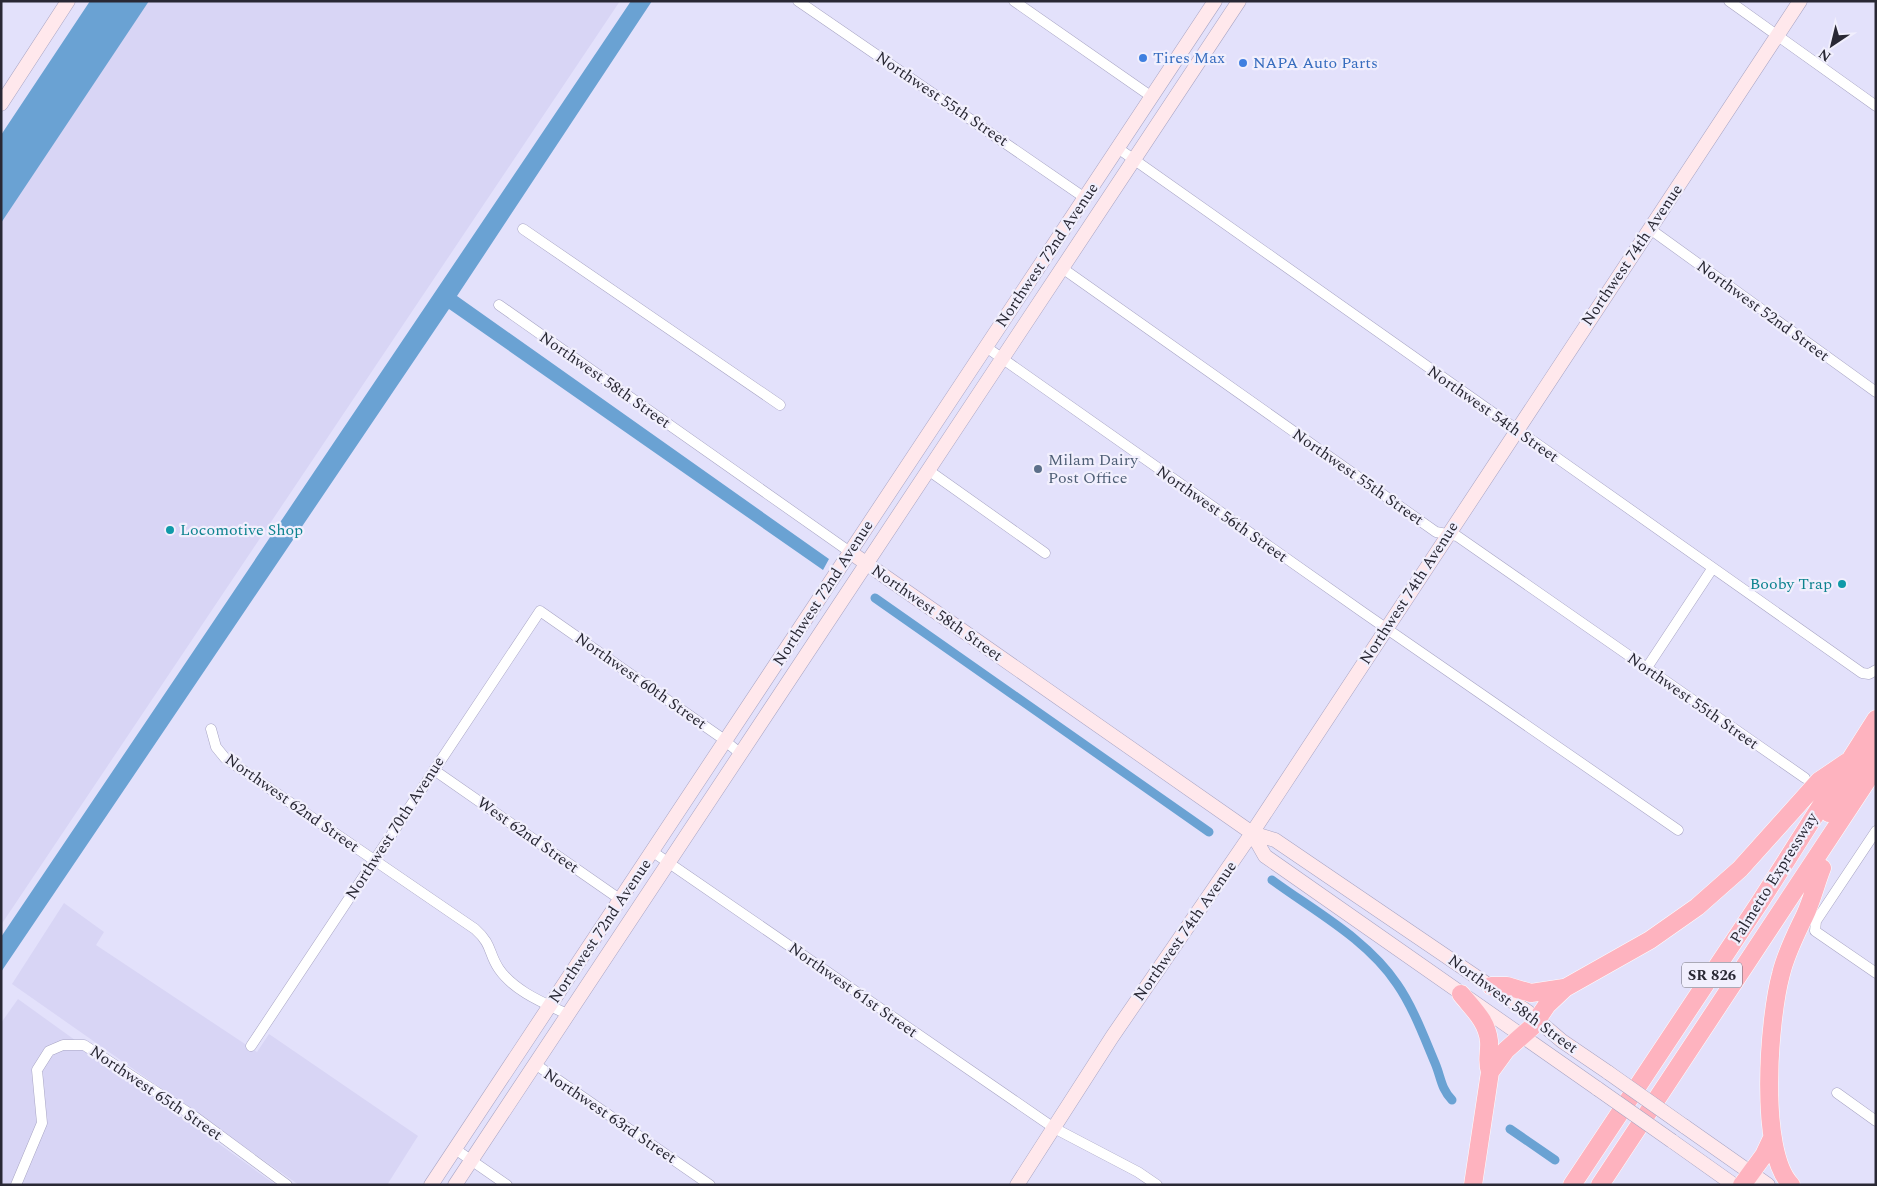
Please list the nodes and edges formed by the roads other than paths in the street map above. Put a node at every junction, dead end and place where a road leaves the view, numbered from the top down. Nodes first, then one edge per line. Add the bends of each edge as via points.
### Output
1 (68, 1) edge
2 (798, 1) edge
3 (1014, 1) edge
4 (1215, 1) edge
5 (1239, 1) edge
6 (1729, 1) edge
7 (1800, 1) edge
8 (1777, 36) junction
9 (1152, 97) junction
10 (2, 102) edge
11 (1876, 106) edge
12 (1118, 149) junction
13 (1134, 159) junction
14 (1085, 198) junction
15 (523, 229) dead end
16 (1650, 229) junction
17 (1062, 268) junction
18 (499, 305) dead end
19 (986, 347) junction
20 (1002, 358) junction
21 (1876, 392) edge
22 (780, 405) dead end
23 (1516, 431) junction
24 (928, 470) junction
25 (1447, 534) junction
26 (850, 552) junction
27 (1045, 553) dead end
28 (867, 564) junction
29 (1712, 568) junction
30 (540, 611) joint
31 (1386, 628) junction
32 (1646, 669) junction
33 (1873, 672) edge
34 (1876, 719) edge
35 (211, 729) dead end
36 (726, 741) junction
37 (1876, 743) edge
38 (741, 754) junction
39 (1847, 762) junction
40 (1876, 767) edge
41 (434, 770) junction
42 (1805, 778) dead end
43 (1876, 786) edge
44 (1678, 830) dead end
45 (1876, 831) edge
46 (1252, 833) junction
47 (653, 852) junction
48 (374, 860) junction
49 (668, 862) junction
50 (1822, 868) junction
51 (621, 900) junction
52 (1876, 973) edge
53 (1491, 986) junction
54 (1565, 988) junction
55 (1462, 994) junction
56 (550, 1006) junction
57 (567, 1014) junction
58 (1537, 1019) junction
59 (1522, 1036) junction
60 (251, 1046) dead end
61 (534, 1064) junction
62 (1490, 1072) junction
63 (1836, 1094) dead end
64 (1876, 1121) edge
65 (1054, 1128) junction
66 (1772, 1138) junction
67 (455, 1149) junction
68 (471, 1160) junction
69 (1746, 1178) edge
70 (16, 1185) edge
71 (287, 1185) edge
72 (431, 1185) edge
73 (455, 1185) edge
74 (507, 1185) edge
75 (710, 1185) edge
76 (1017, 1185) edge
77 (1157, 1185) edge
78 (1473, 1185) edge
79 (1572, 1185) edge
80 (1582, 1185) edge
81 (1600, 1185) edge
82 (1607, 1185) edge
83 (1734, 1185) edge
84 (1768, 1185) edge
85 (1791, 1185) edge

1 - 10 main road
2 - 14 street, Northwest 55th Street
3 - 9 street
4 - 9 main road, Northwest 72nd Avenue
5 - 13 main road, Northwest 72nd Avenue
6 - 8 street
7 - 8 main road, Northwest 74th Avenue
8 - 11 street
8 - 16 main road, Northwest 74th Avenue
9 - 12 main road, Northwest 72nd Avenue
12 - 13 street, Northwest 54th Street
12 - 14 main road, Northwest 72nd Avenue
13 - 17 main road, Northwest 72nd Avenue
13 - 23 street, Northwest 54th Street
14 - 19 main road, Northwest 72nd Avenue
15 - 22 street
16 - 21 street, Northwest 52nd Street
16 - 23 main road, Northwest 74th Avenue
17 - 20 main road, Northwest 72nd Avenue
17 - 25 street, Northwest 55th Street via 1436,532
18 - 26 street, Northwest 58th Street
19 - 20 street, Northwest 56th Street
19 - 26 main road, Northwest 72nd Avenue
20 - 24 main road, Northwest 72nd Avenue
20 - 31 street, Northwest 56th Street
23 - 25 main road, Northwest 74th Avenue
23 - 29 street, Northwest 54th Street
24 - 27 street
24 - 28 main road, Northwest 72nd Avenue
25 - 31 main road, Northwest 74th Avenue
25 - 32 street, Northwest 55th Street via 1457,536
26 - 28 main road, Northwest 58th Street
26 - 36 main road, Northwest 72nd Avenue
28 - 38 main road, Northwest 72nd Avenue
28 - 46 main road, Northwest 58th Street
29 - 32 street
29 - 33 street, Northwest 54th Street via 1862,673
30 - 36 street, Northwest 60th Street
30 - 41 street, Northwest 70th Avenue
31 - 44 street, Northwest 56th Street
31 - 46 main road, Northwest 74th Avenue
32 - 42 street, Northwest 55th Street
34 - 39 highway, Palmetto Expressway / SR 826
35 - 48 street, Northwest 62nd Street via 216,747 225,758
36 - 38 street, Northwest 60th Street
36 - 47 main road, Northwest 72nd Avenue
37 - 80 highway
38 - 49 main road, Northwest 72nd Avenue
39 - 54 highway via 1819,781 1740,869 1697,907 1650,940
39 - 79 highway, Palmetto Expressway / SR 826 via 1760,902
40 - 81 highway
41 - 48 street, Northwest 70th Avenue
41 - 51 street, West 62nd Street
43 - 50 highway, Palmetto Expressway / SR 826
45 - 52 street via 1816,921 1815,931
46 - 53 main road, Northwest 58th Street via 1275,840
46 - 55 main road, Northwest 58th Street via 1265,856
46 - 65 main road, Northwest 74th Avenue
47 - 49 street, Northwest 61st Street
47 - 51 main road, Northwest 72nd Avenue
48 - 56 street, Northwest 62nd Street via 475,929 490,946 502,973
48 - 60 street, Northwest 70th Avenue
49 - 57 main road, Northwest 72nd Avenue
49 - 65 street, Northwest 61st Street
50 - 66 highway via 1784,964 1775,1002 1769,1046
50 - 82 highway, Palmetto Expressway / SR 826
51 - 56 main road, Northwest 72nd Avenue
53 - 54 highway via 1507,986 1531,993
53 - 58 main road, Northwest 58th Street
54 - 58 highway
55 - 59 main road, Northwest 58th Street
55 - 62 highway via 1486,1028
56 - 57 street, Northwest 62nd Street
56 - 67 main road, Northwest 72nd Avenue
57 - 61 main road, Northwest 72nd Avenue
58 - 59 highway
58 - 69 main road, Northwest 58th Street, bridge via 1684,1126
59 - 62 highway via 1506,1050
59 - 83 main road, Northwest 58th Street, bridge
61 - 68 main road, Northwest 72nd Avenue
61 - 75 street, Northwest 63rd Street
62 - 78 highway
63 - 64 street
65 - 76 main road, Northwest 74th Avenue
65 - 77 street, Northwest 61st Street
66 - 69 highway
66 - 85 highway via 1781,1171
67 - 68 street
67 - 72 main road, Northwest 72nd Avenue
68 - 73 main road, Northwest 72nd Avenue
68 - 74 street
69 - 84 main road, Northwest 58th Street
70 - 71 street, Northwest 65th Street via 42,1123 38,1070 50,1052 63,1045 84,1045 195,1117

